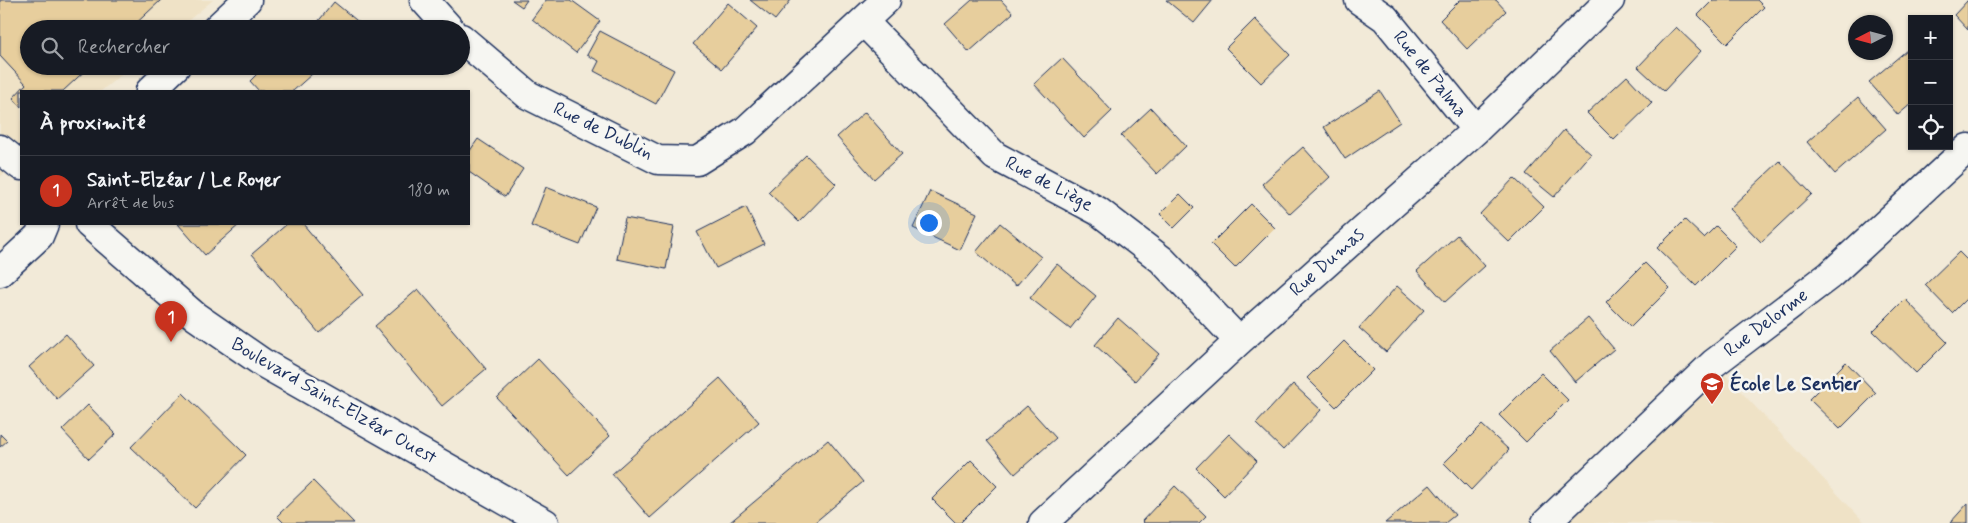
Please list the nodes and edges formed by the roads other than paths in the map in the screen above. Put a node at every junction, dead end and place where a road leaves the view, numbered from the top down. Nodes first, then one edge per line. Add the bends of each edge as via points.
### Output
1 (247, 0) edge
2 (424, 0) edge
3 (886, 0) edge
4 (1359, 0) edge
5 (1610, 0) edge
6 (226, 20) edge
7 (442, 20) edge
8 (864, 22) junction
9 (470, 46) edge
10 (167, 75) edge
11 (151, 90) edge
12 (1476, 130) junction
13 (1968, 148) edge
14 (0, 149) edge
15 (20, 165) edge
16 (44, 225) edge
17 (90, 225) edge
18 (0, 272) edge
19 (1239, 341) junction
20 (545, 523) edge
21 (1043, 523) edge
22 (1546, 523) edge

1 - 6 street
2 - 7 street
3 - 8 street, Rue de Dublin
4 - 12 street, Rue de Palma via 1384,18
5 - 12 street, Rue Dumas
8 - 9 street, Rue de Dublin via 745,131 697,161 658,160 528,95
8 - 19 street, Rue de Liège via 996,156 1098,211 1162,260
10 - 11 street
12 - 19 street, Rue Dumas
13 - 22 street, Rue Delorme via 1830,275 1714,363
14 - 15 street
16 - 18 street via 39,236
17 - 20 street, Boulevard Saint-Elzéar Ouest via 195,316 263,364
19 - 21 street, Rue Dumas

